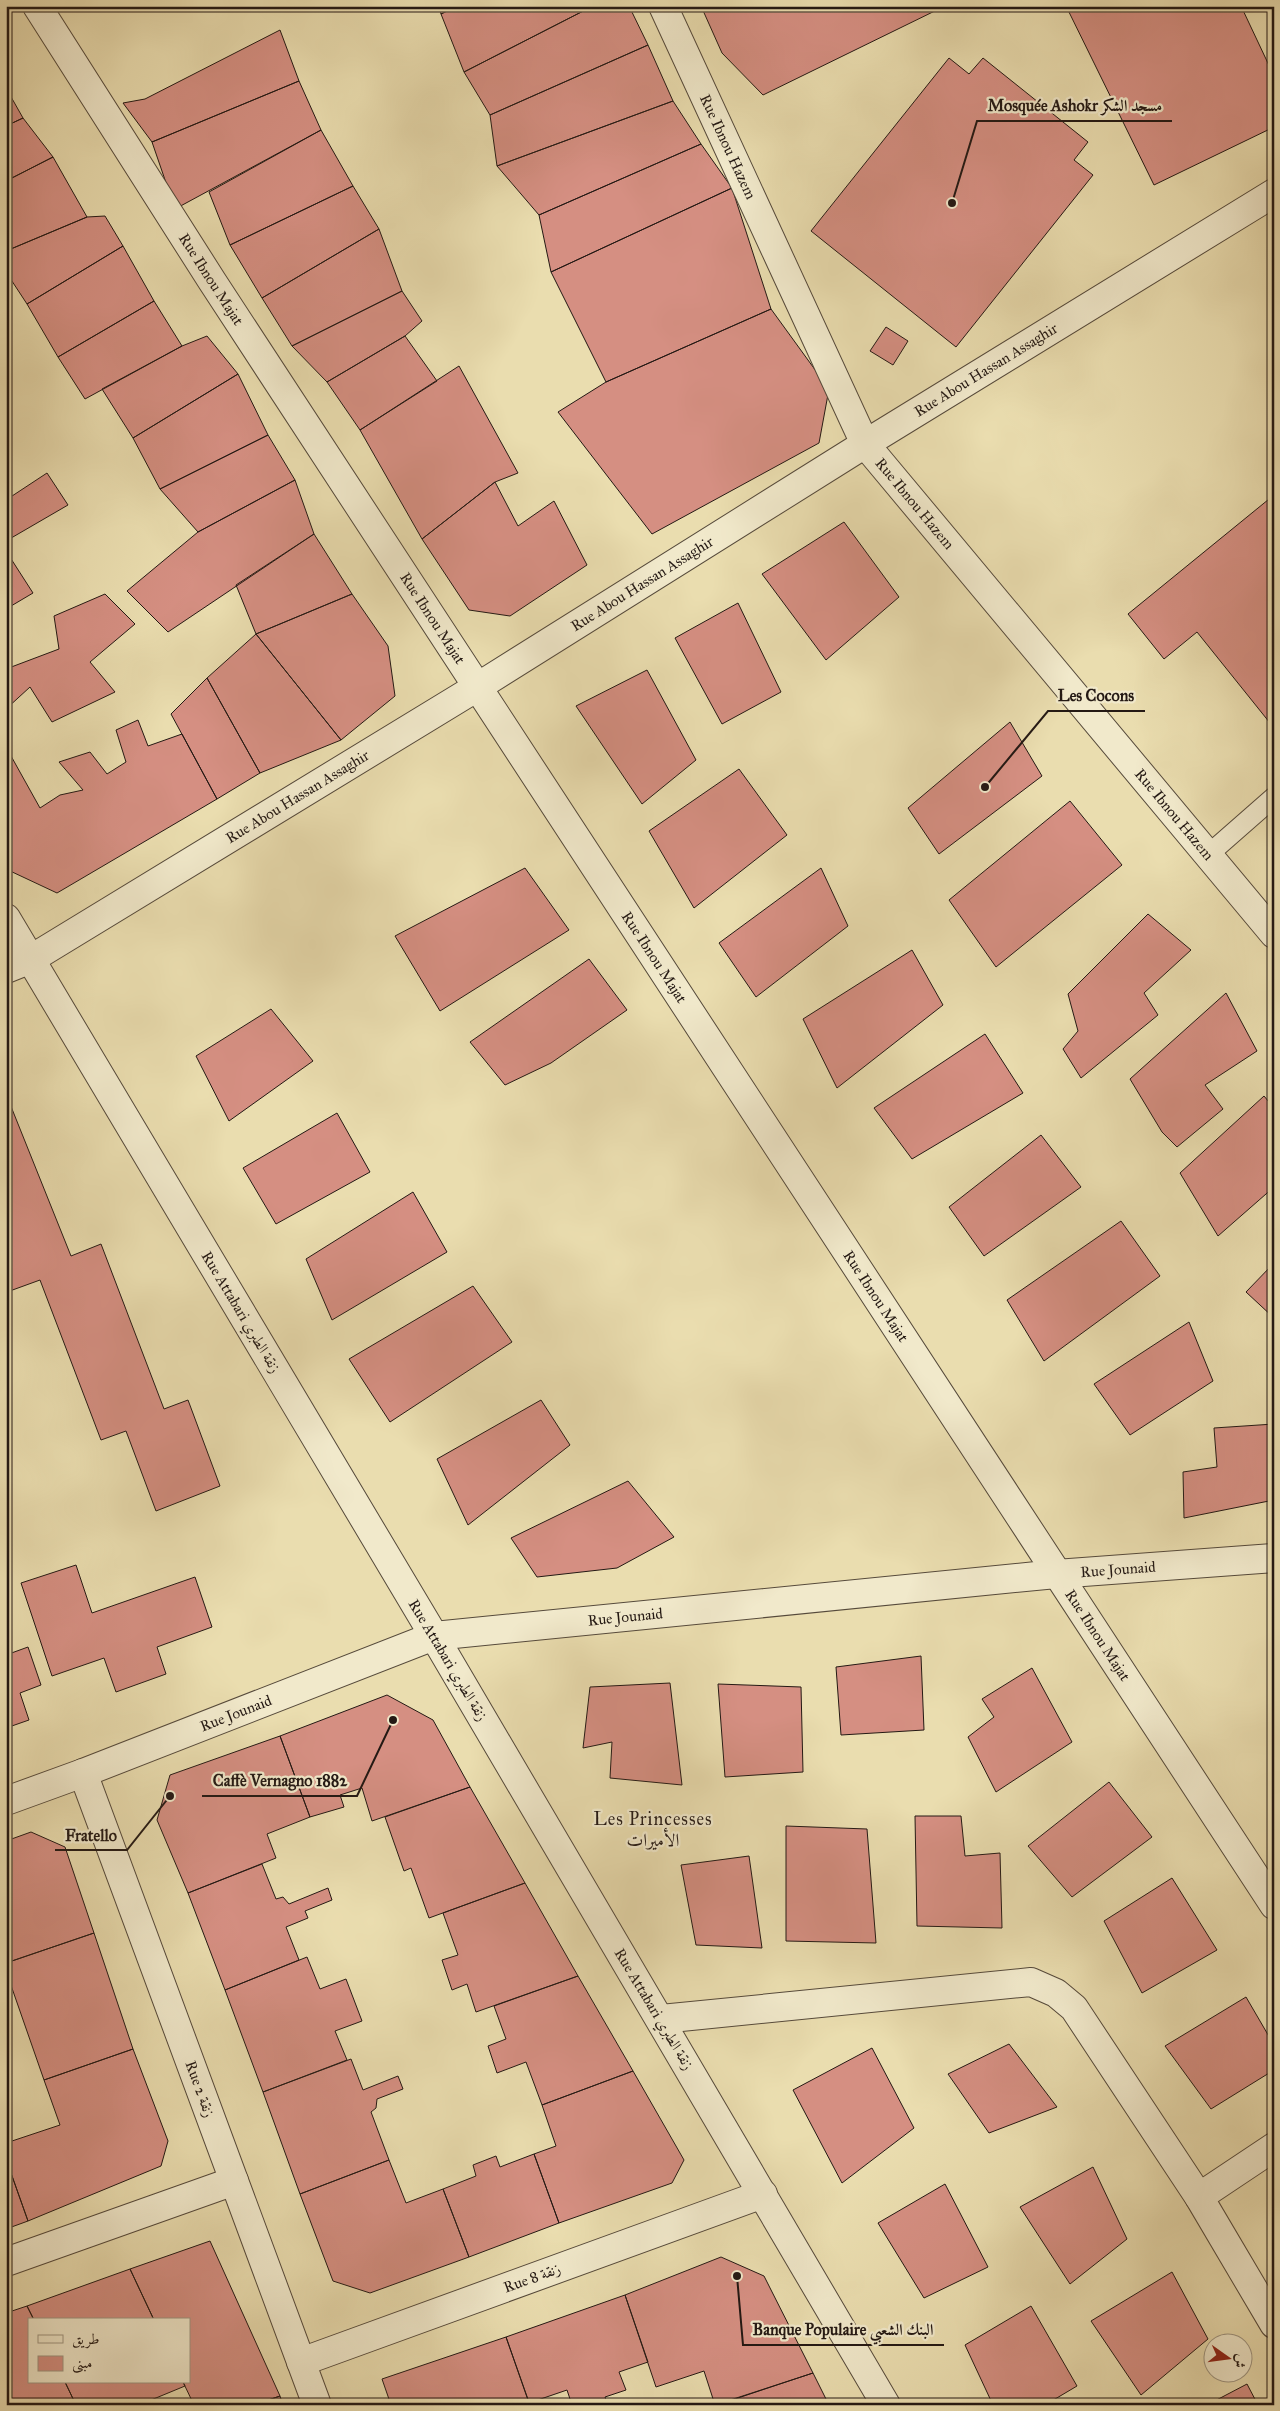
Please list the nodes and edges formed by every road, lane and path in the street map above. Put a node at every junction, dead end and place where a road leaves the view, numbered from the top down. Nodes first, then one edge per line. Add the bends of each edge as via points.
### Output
1 (38, 6) edge
2 (663, 6) edge
3 (1274, 193) edge
4 (864, 444) junction
5 (479, 686) junction
6 (1274, 797) edge
7 (1209, 854) junction
8 (6, 918) edge
9 (1274, 934) edge
10 (31, 959) junction
11 (6, 970) edge
12 (1274, 1558) edge
13 (1056, 1574) junction
14 (434, 1636) junction
15 (83, 1774) junction
16 (6, 1801) edge
17 (1274, 1905) edge
18 (660, 2019) junction
19 (1274, 2147) edge
20 (234, 2180) junction
21 (763, 2194) junction
22 (1199, 2198) junction
23 (6, 2262) edge
24 (1274, 2324) edge
25 (301, 2362) junction
26 (317, 2405) edge
27 (886, 2405) edge

1 - 5 street, Rue Ibnou Majat via 212,281
2 - 4 street, Rue Ibnou Hazem
3 - 4 street, Rue Abou Hassan Assaghir
4 - 5 street, Rue Abou Hassan Assaghir
4 - 7 street, Rue Ibnou Hazem
5 - 10 street, Rue Abou Hassan Assaghir
5 - 13 street, Rue Ibnou Majat
6 - 7 lane
7 - 9 street, Rue Ibnou Hazem
8 - 10 street, Rue Attabari زنقة الطبري
10 - 11 street, Rue Abou Hassan Assaghir
10 - 14 street, Rue Attabari زنقة الطبري
12 - 13 street, Rue Jounaid
13 - 14 street, Rue Jounaid
13 - 17 street, Rue Ibnou Majat
14 - 15 street, Rue Jounaid
14 - 18 street, Rue Attabari زنقة الطبري
15 - 16 street, Rue Jounaid
15 - 20 street, Rue 2 زنقة
18 - 21 street, Rue Attabari زنقة الطبري
18 - 22 street via 1031,1982 1056,1993 1074,2008
19 - 22 street
20 - 23 street
20 - 25 street, Rue 2 زنقة
21 - 25 street, Rue 8 زنقة
21 - 27 street, Rue Attabari زنقة الطبري
22 - 24 street
25 - 26 street, Rue 2 زنقة

